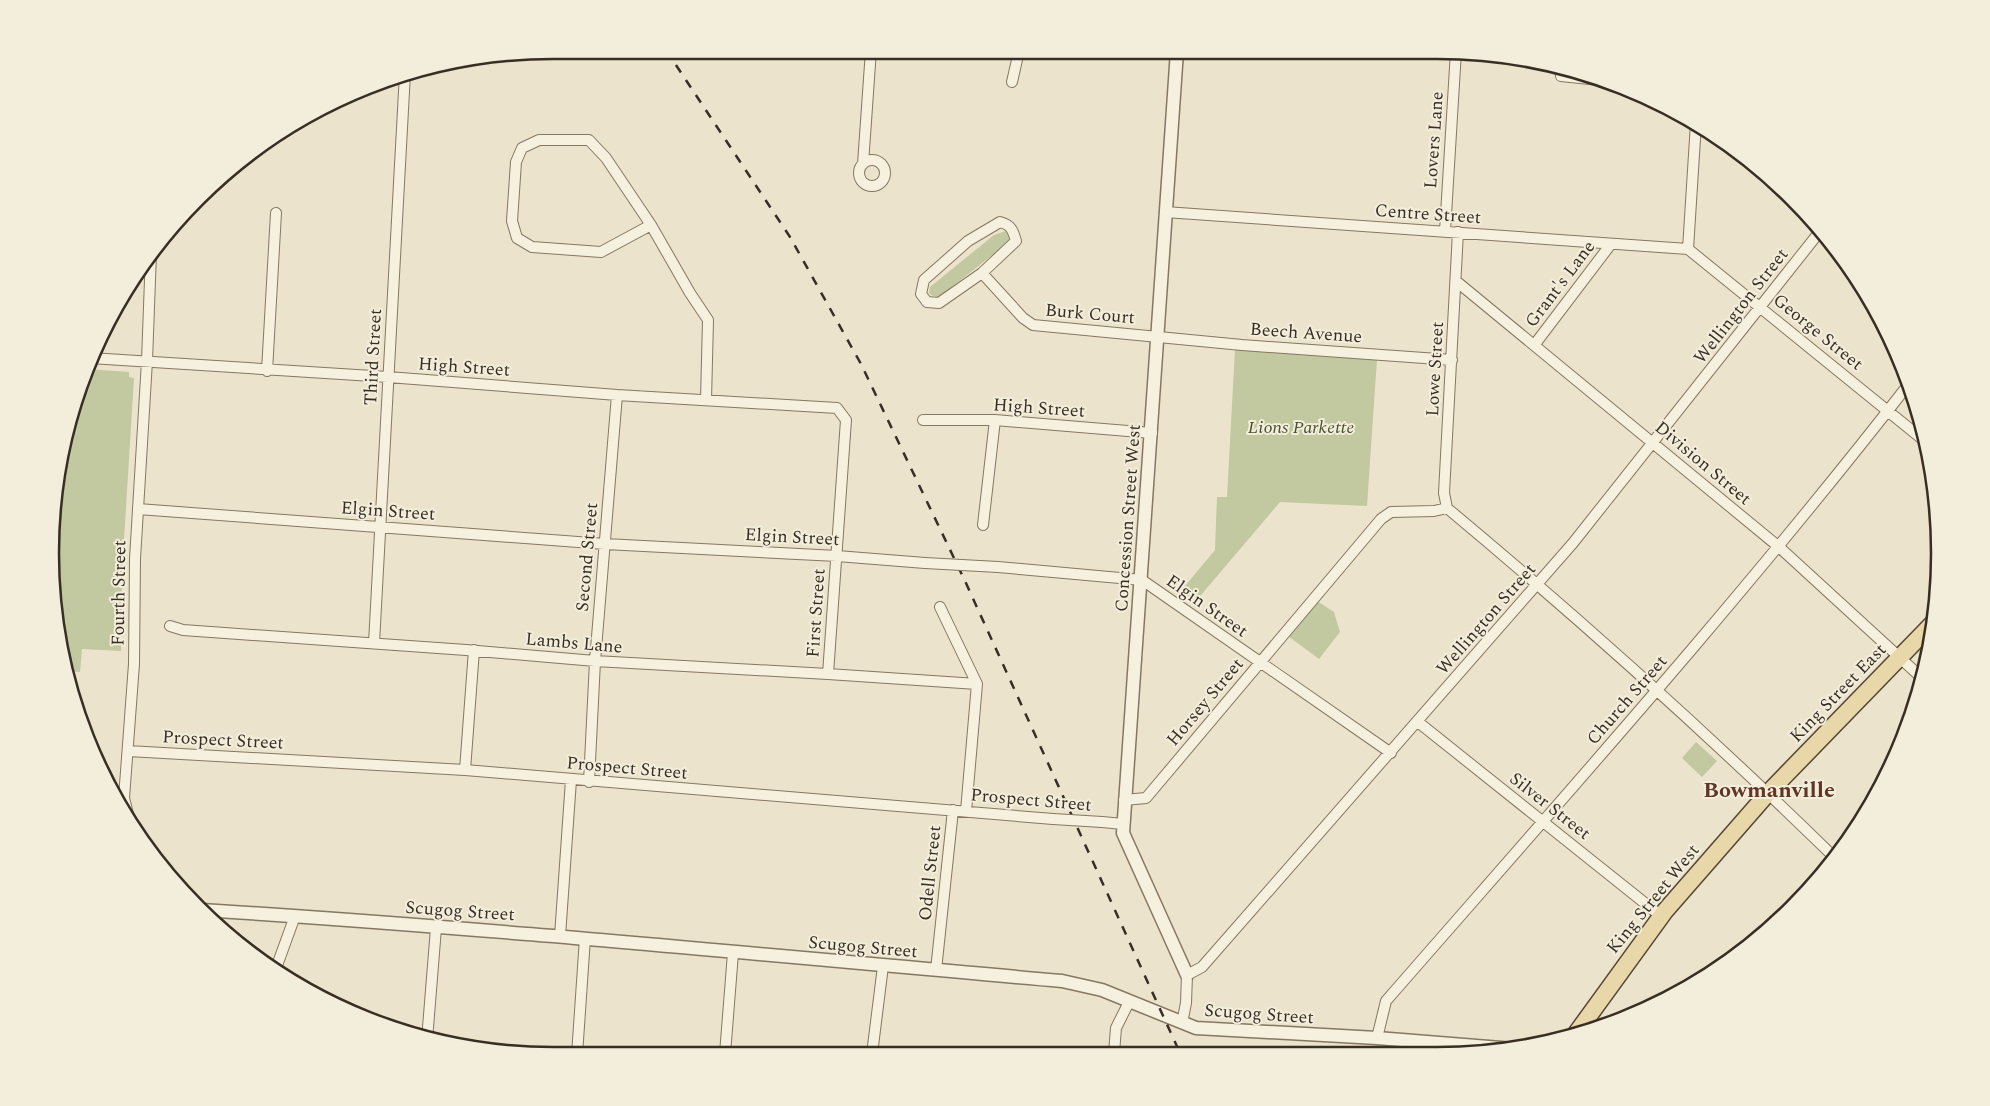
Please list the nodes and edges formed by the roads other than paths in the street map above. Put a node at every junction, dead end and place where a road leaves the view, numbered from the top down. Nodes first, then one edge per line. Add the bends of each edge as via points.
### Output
1 (870, 59) edge
2 (1018, 59) edge
3 (1176, 59) edge
4 (1455, 60) edge
5 (405, 82) edge
6 (1012, 82) dead end
7 (1695, 132) edge
8 (864, 164) dead end
9 (1165, 212) junction
10 (276, 213) dead end
11 (651, 224) junction
12 (1445, 231) junction
13 (1458, 232) junction
14 (1816, 235) edge
15 (1612, 244) junction
16 (1688, 248) junction
17 (150, 266) edge
18 (982, 273) junction
19 (1456, 281) junction
20 (1761, 306) junction
21 (1157, 337) junction
22 (1535, 344) junction
23 (99, 358) edge
24 (1452, 360) junction
25 (147, 361) junction
26 (267, 370) junction
27 (388, 378) junction
28 (1904, 390) edge
29 (617, 396) junction
30 (706, 400) junction
31 (837, 408) joint
32 (1888, 411) junction
33 (924, 420) dead end
34 (996, 420) junction
35 (1152, 433) junction
36 (1916, 434) edge
37 (1654, 443) junction
38 (1447, 508) junction
39 (138, 509) junction
40 (983, 525) dead end
41 (379, 526) junction
42 (605, 544) junction
43 (1779, 547) junction
44 (837, 556) junction
45 (1142, 580) junction
46 (1538, 584) junction
47 (940, 607) dead end
48 (170, 626) dead end
49 (1925, 632) edge
50 (374, 643) junction
51 (474, 650) junction
52 (1900, 658) junction
53 (595, 662) junction
54 (1259, 662) junction
55 (1916, 673) edge
56 (828, 674) junction
57 (977, 684) junction
58 (1658, 690) junction
59 (1418, 722) junction
60 (128, 751) junction
61 (1391, 753) junction
62 (464, 770) junction
63 (571, 780) junction
64 (589, 782) junction
65 (1768, 793) junction
66 (124, 798) edge
67 (1124, 800) junction
68 (953, 810) junction
69 (966, 811) junction
70 (1542, 822) junction
71 (1123, 824) junction
72 (1830, 853) edge
73 (213, 911) edge
74 (295, 916) junction
75 (1661, 916) junction
76 (436, 928) junction
77 (560, 936) junction
78 (585, 938) junction
79 (733, 953) junction
80 (278, 964) edge
81 (882, 966) junction
82 (936, 970) junction
83 (1187, 975) junction
84 (1129, 1002) junction
85 (1182, 1023) junction
86 (1583, 1025) edge
87 (428, 1031) edge
88 (1377, 1038) junction
89 (1473, 1046) edge
90 (578, 1047) edge
91 (726, 1047) edge
92 (873, 1047) edge
93 (1114, 1047) edge

1 - 8 street
2 - 6 street
3 - 9 street, Concession Street West
4 - 12 street, Lovers Lane
5 - 27 street, Third Street
7 - 16 street
9 - 12 street, Centre Street
9 - 21 street, Concession Street West
10 - 26 street
11 - 11 street via 606,158 589,140 539,140 522,148 516,162 512,221 517,238 532,247 601,252
11 - 30 street via 708,320
12 - 13 street, Centre Street
13 - 15 street, Centre Street
13 - 19 street, Lowe Street
14 - 20 street, Wellington Street
15 - 16 street, Centre Street
15 - 22 street, Grant's Lane
16 - 20 street, George Street
17 - 25 street, Fourth Street
18 - 18 street via 1016,241 1008,224 1000,222 968,241 924,280 921,294 927,302 939,303
18 - 21 street, Burk Court via 1033,325
19 - 22 street, Division Street
19 - 24 street, Lowe Street
20 - 32 street, George Street
20 - 37 street, Wellington Street
21 - 24 street, Beech Avenue
21 - 35 street, Concession Street West
22 - 37 street, Division Street
23 - 25 street, High Street
24 - 38 street, Lowe Street via 1444,492
25 - 26 street, High Street
25 - 39 street, Fourth Street
26 - 27 street, High Street
27 - 29 street, High Street
27 - 41 street, Third Street
28 - 32 street, Church Street
29 - 30 street, High Street
29 - 42 street, Second Street
30 - 31 street, High Street
31 - 44 street, First Street via 846,420
32 - 36 street, George Street
32 - 43 street, Church Street
33 - 34 street, High Street
34 - 35 street, High Street
34 - 40 street
35 - 45 street, Concession Street West
37 - 43 street, Division Street
37 - 46 street, Wellington Street
38 - 46 street
38 - 54 street, Horsey Street via 1391,512 1381,519
39 - 41 street, Elgin Street
39 - 60 street, Fourth Street
41 - 42 street, Elgin Street
41 - 50 street, Third Street
42 - 44 street, Elgin Street
42 - 53 street, Second Street
43 - 52 street, Division Street
43 - 58 street, Church Street
44 - 45 street, Elgin Street, bridge
44 - 56 street, First Street
45 - 54 street, Elgin Street
45 - 67 street, Concession Street West
46 - 58 street
46 - 59 street, Wellington Street
47 - 57 street
48 - 50 street, Lambs Lane via 183,630
49 - 52 main road, King Street East
50 - 51 street, Lambs Lane
51 - 53 street, Lambs Lane
51 - 62 street
52 - 55 street, Division Street
52 - 65 main road, King Street East
53 - 56 street, Lambs Lane
53 - 64 street, Second Street
54 - 61 street, Elgin Street
54 - 67 street, Horsey Street via 1146,798
56 - 57 street, Lambs Lane
57 - 69 street, Odell Street
58 - 65 street
58 - 70 street, Church Street
59 - 61 street, Wellington Street
59 - 70 street, Silver Street
60 - 62 street, Prospect Street
60 - 66 street, Fourth Street
61 - 83 street, Wellington Street via 1202,967
62 - 63 street, Prospect Street
63 - 64 street, Prospect Street
63 - 77 street
64 - 68 street, Prospect Street
65 - 72 street
65 - 75 main road, King Street West
67 - 71 street, Concession Street West
68 - 69 street, Prospect Street
68 - 82 street, Odell Street
69 - 71 street, Prospect Street, bridge
70 - 75 street, Silver Street
70 - 88 street, Church Street via 1386,1001
71 - 83 street, Concession Street West via 1123,833
73 - 74 street, Scugog Street
74 - 76 street, Scugog Street
74 - 80 street
75 - 86 main road, King Street West
76 - 77 street, Scugog Street
76 - 87 street
77 - 78 street, Scugog Street
78 - 79 street, Scugog Street
78 - 90 street
79 - 81 street, Scugog Street
79 - 91 street
81 - 82 street, Scugog Street
81 - 92 street
82 - 84 street, Scugog Street via 1062,981 1102,990
83 - 85 street
84 - 85 street, Scugog Street
84 - 93 street via 1116,1028
85 - 88 street, Scugog Street via 1196,1028
88 - 89 street, Scugog Street

